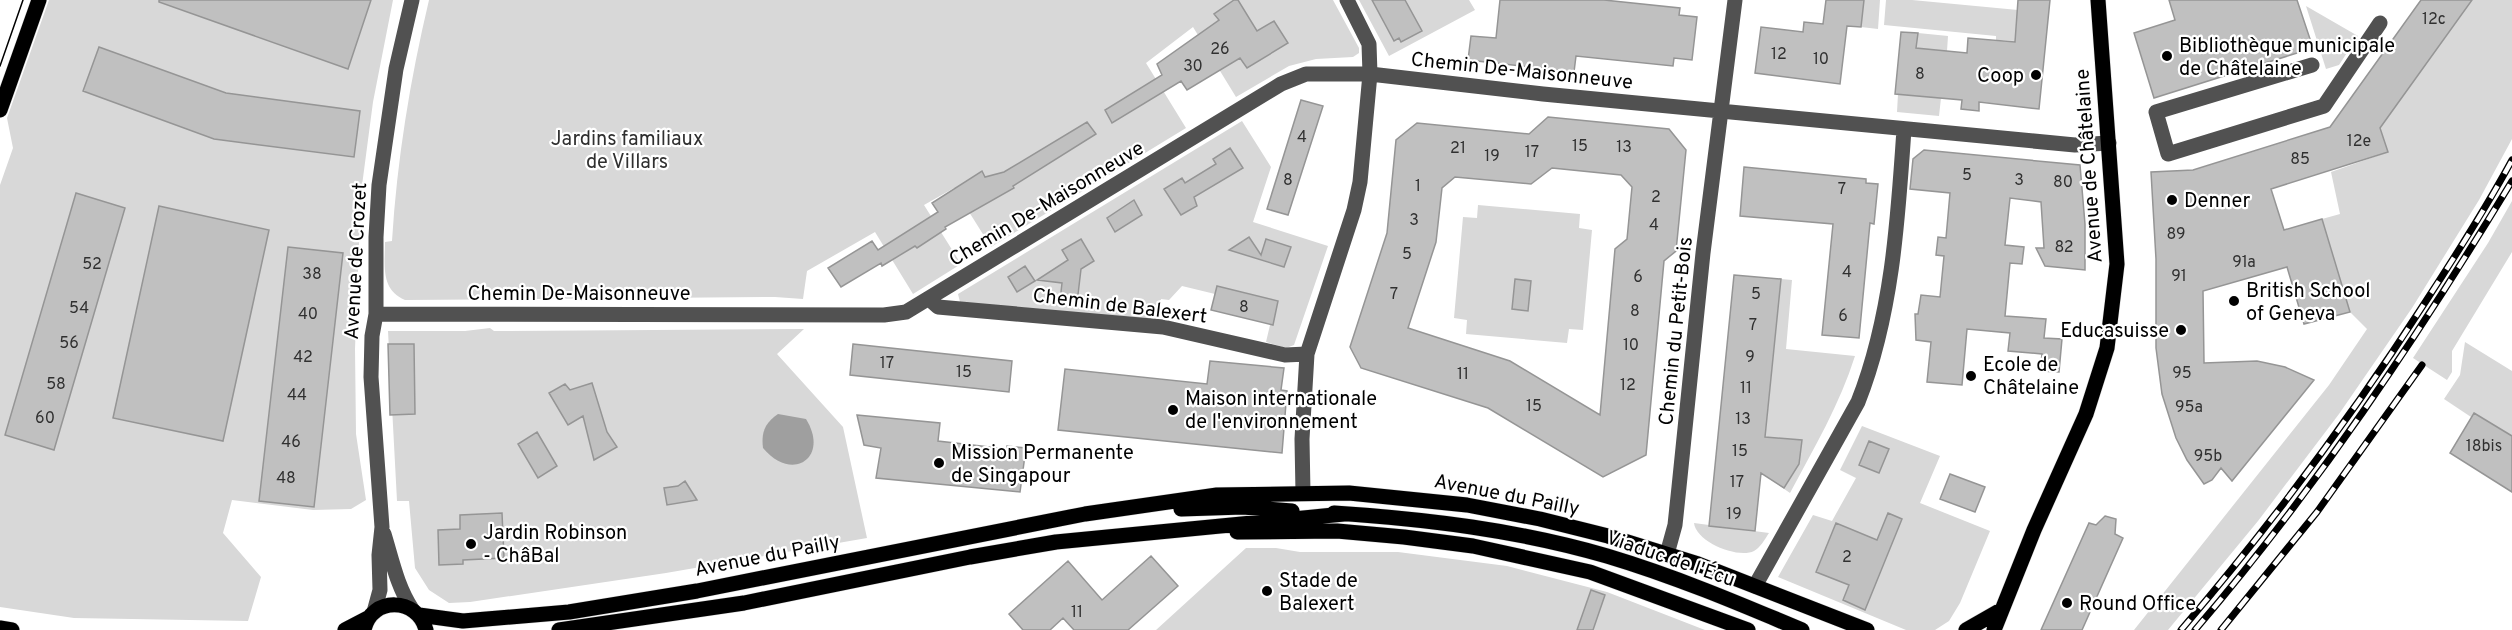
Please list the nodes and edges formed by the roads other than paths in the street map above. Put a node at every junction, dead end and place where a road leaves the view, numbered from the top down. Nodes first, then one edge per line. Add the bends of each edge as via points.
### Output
1 (39, 0) edge
2 (412, 0) edge
3 (1347, 0) edge
4 (1735, 0) edge
5 (2098, 0) edge
6 (2380, 23) dead end
7 (2312, 65) dead end
8 (1370, 74) junction
9 (0, 110) edge
10 (1722, 111) junction
11 (1904, 129) junction
12 (2109, 143) junction
13 (929, 299) junction
14 (376, 314) junction
15 (1307, 354) junction
16 (1303, 493) junction
17 (1122, 510) junction
18 (1344, 514) junction
19 (382, 527) junction
20 (1153, 532) junction
21 (1667, 554) junction
22 (1755, 586) junction
23 (2001, 610) junction
24 (416, 612) junction
25 (368, 620) edge
26 (0, 628) edge
27 (12, 630) edge
28 (345, 630) edge
29 (426, 630) edge
30 (559, 630) edge
31 (1748, 630) edge
32 (1802, 630) edge
33 (1867, 630) edge
34 (1966, 630) edge
35 (1994, 630) edge

1 - 9 main road
2 - 14 street, Avenue de Crozet via 396,69 380,185
3 - 8 street via 1369,44
4 - 10 street
5 - 12 main road, Avenue de Châtelaine
6 - 7 street via 2324,106 2168,154 2156,112
8 - 10 street, Chemin De-Maisonneuve
8 - 13 street, Chemin De-Maisonneuve via 1323,72 1292,78
8 - 15 street via 1354,210
10 - 11 street, Chemin De-Maisonneuve
10 - 21 street, Chemin du Petit-Bois via 1675,525
11 - 12 street, Chemin De-Maisonneuve via 2075,145
11 - 22 street via 1887,293 1870,371 1858,402
12 - 23 main road, Avenue de Châtelaine via 2117,264 2107,348 2086,414
13 - 14 street, Chemin De-Maisonneuve via 906,312 884,315
13 - 15 street, Chemin de Balexert via 938,307 1174,329 1285,354
14 - 19 street, Avenue de Crozet via 371,378
15 - 16 street
16 - 17 main road, Avenue du Pailly via 1217,495
16 - 21 main road, Avenue du Pailly via 1408,498 1507,511
17 - 18 main road, Avenue du Pailly via 1243,507
17 - 24 main road, Avenue du Pailly via 579,610 463,621
18 - 20 main road, Avenue du Pailly
18 - 32 main road, Viaduc de l'Écu via 1427,520 1560,544 1664,575
19 - 24 street, Avenue de Crozet via 403,595
19 - 25 street, Avenue de Crozet via 380,590
20 - 30 main road, Avenue du Pailly via 1019,549 744,603
20 - 31 main road, Avenue du Pailly via 1337,531 1473,546 1590,572
21 - 22 main road, Avenue du Pailly
22 - 33 main road, Avenue du Pailly
23 - 34 main road
23 - 35 main road, Avenue de Châtelaine
24 - 25 main road, Avenue du Pailly via 392,604 382,606
24 - 29 main road
25 - 28 main road
26 - 27 main road

